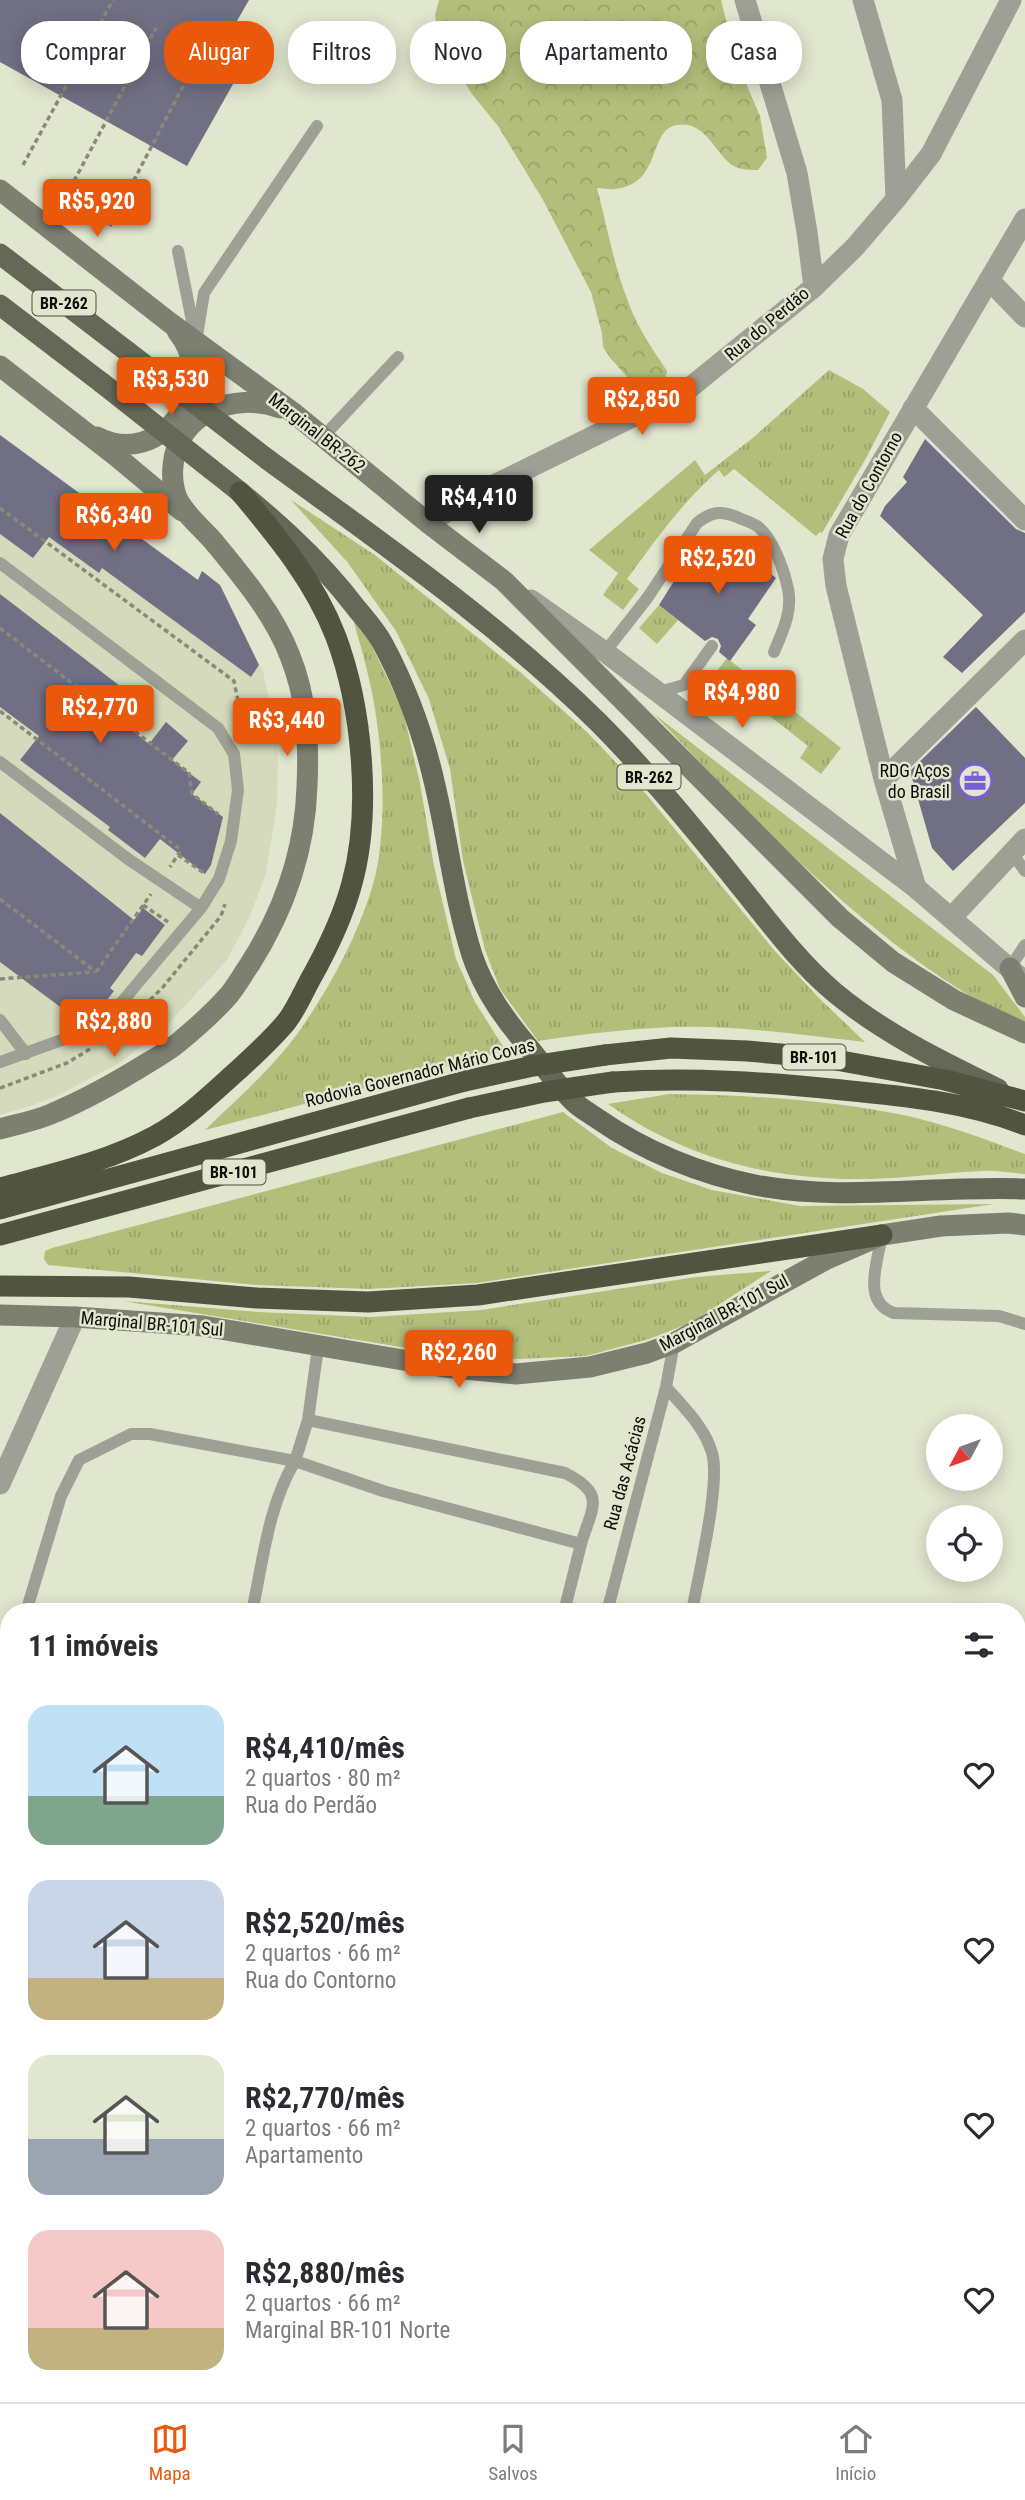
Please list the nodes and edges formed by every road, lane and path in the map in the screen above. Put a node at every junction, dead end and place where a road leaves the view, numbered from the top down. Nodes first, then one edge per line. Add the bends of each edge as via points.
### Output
1 (113, 0) edge
2 (745, 0) edge
3 (863, 0) edge
4 (1011, 0) edge
5 (156, 28) dead end
6 (185, 84) edge
7 (317, 126) dead end
8 (23, 165) dead end
9 (0, 190) edge
10 (66, 196) dead end
11 (896, 199) junction
12 (1025, 219) edge
13 (110, 226) dead end
14 (178, 251) dead end
15 (0, 254) edge
16 (989, 280) junction
17 (814, 287) junction
18 (0, 305) edge
19 (1025, 317) edge
20 (169, 322) junction
21 (196, 342) junction
22 (398, 358) dead end
23 (0, 366) edge
24 (913, 408) junction
25 (295, 414) junction
26 (83, 429) junction
27 (323, 437) junction
28 (240, 492) junction
29 (0, 508) edge
30 (1025, 520) edge
31 (428, 523) junction
32 (204, 531) junction
33 (0, 563) edge
34 (504, 581) junction
35 (0, 628) edge
36 (1025, 640) edge
37 (712, 646) dead end
38 (605, 652) junction
39 (774, 652) dead end
40 (658, 692) junction
41 (248, 748) dead end
42 (0, 762) edge
43 (884, 779) junction
44 (223, 817) dead end
45 (1018, 846) edge
46 (178, 855) dead end
47 (211, 866) dead end
48 (1025, 872) edge
49 (916, 888) junction
50 (0, 899) edge
51 (225, 904) dead end
52 (201, 908) junction
53 (952, 917) junction
54 (1025, 945) edge
55 (1017, 975) edge
56 (0, 979) edge
57 (1025, 997) edge
58 (0, 1020) edge
59 (1025, 1033) edge
60 (26, 1054) junction
61 (0, 1062) edge
62 (0, 1088) edge
63 (1022, 1100) edge
64 (1025, 1125) edge
65 (0, 1129) edge
66 (0, 1188) edge
67 (1025, 1189) edge
68 (0, 1209) edge
69 (1025, 1226) edge
70 (0, 1235) edge
71 (882, 1235) junction
72 (0, 1286) edge
73 (0, 1315) edge
74 (75, 1317) junction
75 (1025, 1324) edge
76 (674, 1343) junction
77 (318, 1347) junction
78 (666, 1387) junction
79 (308, 1420) junction
80 (295, 1461) junction
81 (0, 1484) edge
82 (581, 1544) junction
83 (29, 1603) edge
84 (253, 1603) edge
85 (566, 1603) edge
86 (609, 1603) edge
87 (694, 1603) edge

1 - 8 path
2 - 17 street, Rua do Perdão via 797,173
3 - 11 street via 892,100
4 - 11 street via 931,154
5 - 10 path
6 - 13 path
7 - 21 lane via 204,293
9 - 20 main road, BR-262
11 - 17 street
12 - 16 street, Rua do Contorno
14 - 21 lane
15 - 63 main road, BR-262, bridge via 532,660 657,786 785,941 833,991 916,1048
16 - 19 street
16 - 24 street, Rua do Contorno
17 - 31 street, Rua do Perdão via 687,390 484,490
18 - 28 main road, BR-262, bridge
20 - 21 main road, Marginal BR-262
20 - 26 main road via 184,340 192,362 193,386 185,408 160,433 127,444 104,440
21 - 25 main road, Marginal BR-262
22 - 27 lane
23 - 26 main road
24 - 30 street
24 - 43 street, Rua do Contorno via 839,535 833,559
25 - 27 main road, Marginal BR-262
25 - 32 main road via 274,406 234,402 213,408 182,436 172,478 177,497
26 - 32 main road
27 - 31 main road, Marginal BR-262
28 - 66 highway via 306,577 336,636 352,695 360,746 360,834 353,881 337,930 288,1020 193,1111 155,1136 92,1163
28 - 67 main road, BR-262 via 291,535 337,583 381,641 414,709 473,957 491,997 574,1103 622,1136 671,1158 719,1177 757,1185 802,1191
29 - 41 path via 234,681
31 - 34 main road, Marginal BR-262
32 - 65 main road via 272,619 302,695 309,737 306,821 285,900 268,936 229,995 178,1044 120,1080 49,1115
33 - 52 lane via 218,728 234,754 238,790 231,841 219,879
34 - 38 street
34 - 59 main road, Marginal BR-262 via 840,918 893,962 954,1000
35 - 44 path via 189,773 192,794
36 - 43 street
37 - 40 lane via 688,682
38 - 39 lane via 697,523 716,512 757,526 777,556 789,591 786,621
38 - 40 street
40 - 49 street
42 - 52 lane
43 - 49 street, Rua do Contorno
45 - 48 lane
45 - 53 street
46 - 47 path via 205,874
49 - 53 street
50 - 56 path via 96,972
51 - 62 path via 163,987 117,1032 67,1063
52 - 60 lane via 121,1003 87,1031
53 - 55 street
54 - 55 lane
55 - 57 main road
58 - 60 lane
60 - 61 lane
63 - 68 highway, Rodovia Governador Mário Covas / BR-101, bridge via 825,1058 671,1048 533,1066 465,1081
64 - 70 highway, BR-101, bridge via 961,1105 909,1096 726,1080 613,1082 469,1108
69 - 71 main road, Marginal BR-101 Sul via 941,1226
71 - 72 highway via 478,1295 368,1302 129,1287
71 - 75 lane via 873,1287 884,1310 999,1316
71 - 76 main road, Marginal BR-101 Sul via 825,1260
73 - 74 main road, Marginal BR-101 Sul
74 - 77 main road, Marginal BR-101 Sul via 204,1326
74 - 81 street
76 - 77 main road, Marginal BR-101 Sul via 590,1367 516,1374
76 - 78 lane, Rua das Acácias
77 - 79 lane
78 - 86 lane, Rua das Acácias
78 - 87 lane via 695,1420 712,1453 715,1481
79 - 80 lane
79 - 82 lane via 565,1473 592,1493
80 - 82 lane via 383,1491
80 - 83 lane via 150,1434 131,1434 79,1460 61,1496
80 - 84 lane via 277,1498
82 - 85 lane

